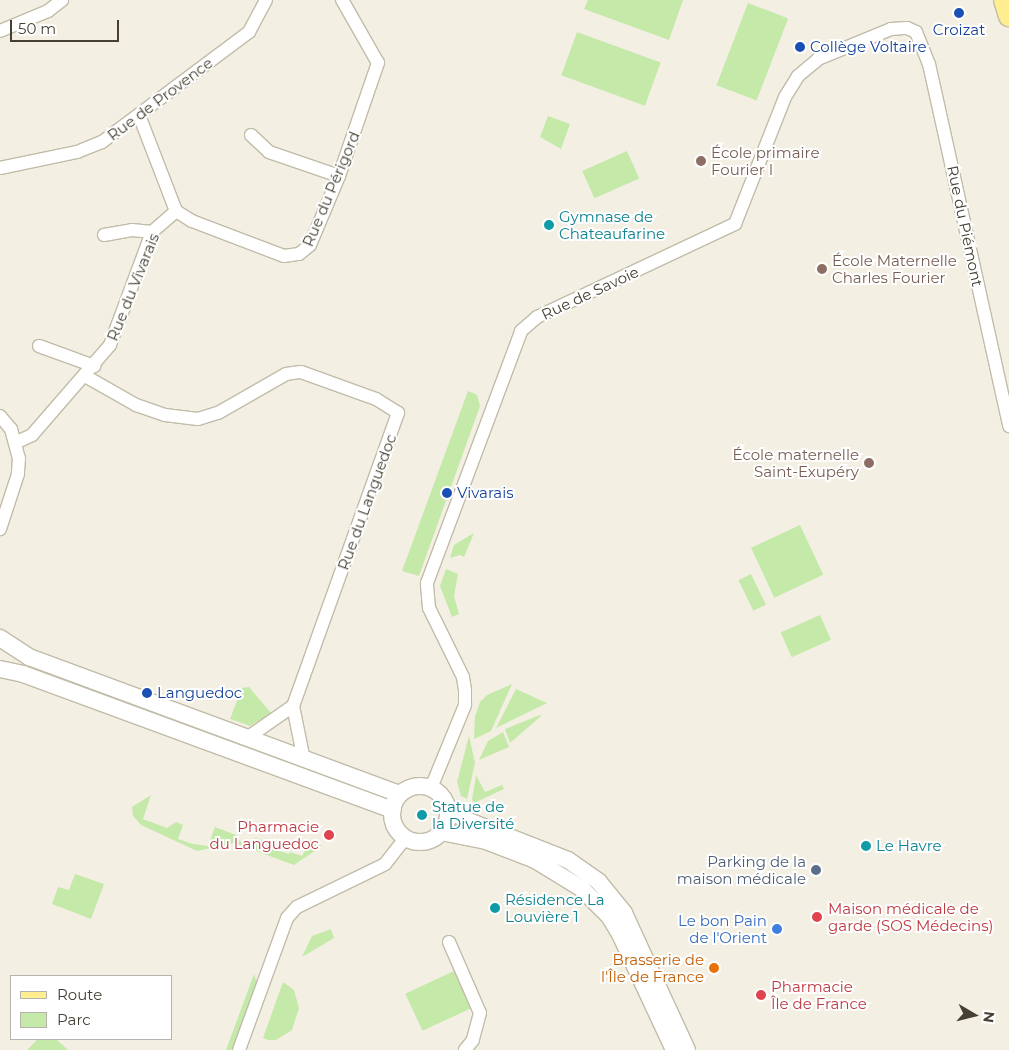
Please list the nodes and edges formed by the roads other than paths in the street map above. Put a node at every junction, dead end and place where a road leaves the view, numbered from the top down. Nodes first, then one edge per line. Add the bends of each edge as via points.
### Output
1 (62, 0) edge
2 (266, 0) edge
3 (342, 0) edge
4 (1004, 0) edge
5 (1009, 16) edge
6 (912, 30) joint
7 (0, 31) edge
8 (140, 115) junction
9 (251, 134) dead end
10 (0, 168) edge
11 (339, 176) junction
12 (176, 211) junction
13 (152, 232) junction
14 (104, 234) dead end
15 (39, 346) dead end
16 (94, 366) junction
17 (85, 376) junction
18 (0, 416) edge
19 (1009, 426) edge
20 (17, 442) junction
21 (0, 529) edge
22 (0, 638) edge
23 (0, 669) edge
24 (293, 706) junction
25 (248, 738) junction
26 (304, 760) junction
27 (432, 788) junction
28 (400, 794) junction
29 (448, 809) junction
30 (392, 810) junction
31 (441, 832) junction
32 (406, 838) junction
33 (449, 942) dead end
34 (239, 1050) edge
35 (466, 1050) edge
36 (674, 1050) edge
37 (687, 1050) edge

1 - 7 street via 48,11
2 - 8 street, Rue de Provence via 249,32
3 - 11 street, Rue du Périgord via 378,63
4 - 5 main road
6 - 19 street, Rue du Piémont via 922,40 930,64
6 - 27 street, Rue de Savoie via 891,29 826,55 798,76 784,97 735,224 537,317 521,331 427,583 429,608 463,678 465,690 465,705
8 - 10 street, Rue de Provence via 102,142 77,152
8 - 12 street
9 - 11 street via 269,152
11 - 12 street, Rue du Périgord via 310,245 304,252 293,256 272,252 192,221
12 - 13 street, Rue du Vivarais
13 - 14 street via 132,230
13 - 16 street, Rue du Vivarais via 110,345
15 - 16 street
16 - 17 street, Rue du Vivarais
17 - 20 street, Rue du Vivarais via 32,435
17 - 24 street, Rue du Languedoc via 136,405 165,416 198,419 218,413 286,374 301,372 376,399 398,413
18 - 20 street
20 - 21 street via 18,474
22 - 25 street via 29,657
23 - 30 street via 23,674
24 - 25 street
24 - 26 street
25 - 26 street
26 - 28 street
27 - 28 street via 415,786
27 - 29 street via 445,800
28 - 30 street
29 - 31 street
29 - 37 street via 466,820 568,860 599,882 624,913
30 - 32 street via 395,826
31 - 32 street via 424,841
31 - 36 street via 486,841 534,860 581,888 609,916 620,934
32 - 34 street via 385,864 297,907 287,918
33 - 35 street via 480,1013 473,1040

